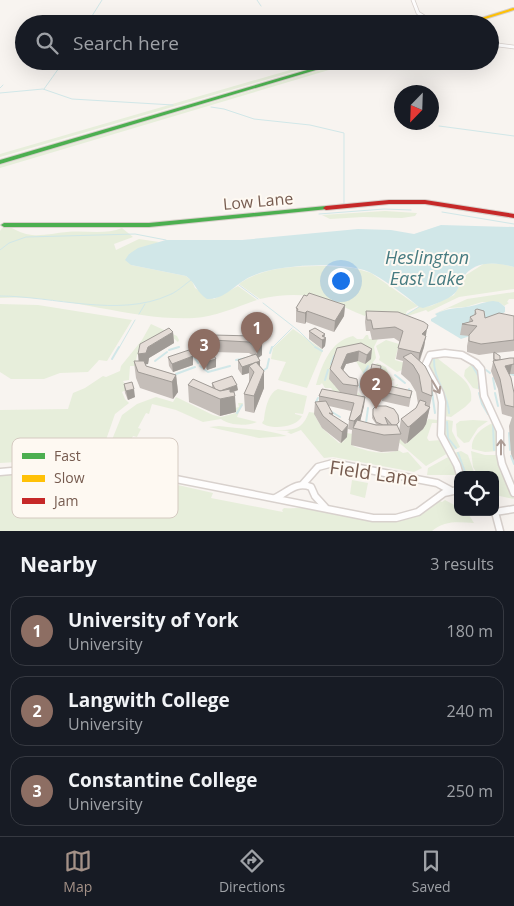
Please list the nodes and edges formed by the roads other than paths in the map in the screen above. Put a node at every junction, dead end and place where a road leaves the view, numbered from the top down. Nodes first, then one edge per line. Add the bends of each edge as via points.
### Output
1 (413, 0) edge
2 (514, 10) edge
3 (421, 15) edge
4 (496, 15) edge
5 (499, 15) edge
6 (499, 45) edge
7 (514, 47) edge
8 (305, 70) edge
9 (313, 70) edge
10 (0, 161) edge
11 (514, 216) edge
12 (4, 225) dead end
13 (459, 471) edge
14 (178, 479) edge
15 (303, 484) junction
16 (290, 490) junction
17 (454, 490) edge
18 (514, 493) edge
19 (315, 496) junction
20 (272, 499) junction
21 (294, 502) junction
22 (307, 504) junction
23 (325, 508) junction
24 (514, 508) edge
25 (499, 511) edge
26 (498, 516) edge
27 (500, 531) edge

1 - 3 street
2 - 4 main road
2 - 5 main road
6 - 7 street
8 - 10 main road
9 - 10 main road
11 - 12 main road, Low Lane via 425,202 389,202 149,225
18 -> 13 street via 503,467 501,434 483,391 484,376 478,365 465,356 442,352 430,355 425,366 441,394 440,432
14 - 20 street
15 - 16 street
15 - 17 street, Field Lane via 318,467 333,463 437,483
15 - 19 street via 311,487
16 - 20 street
16 - 21 street
17 - 23 street via 418,512 396,518 373,518
19 - 22 street
19 - 23 street
20 - 21 street
21 - 22 street
22 - 23 street
24 - 25 street
26 - 27 street

